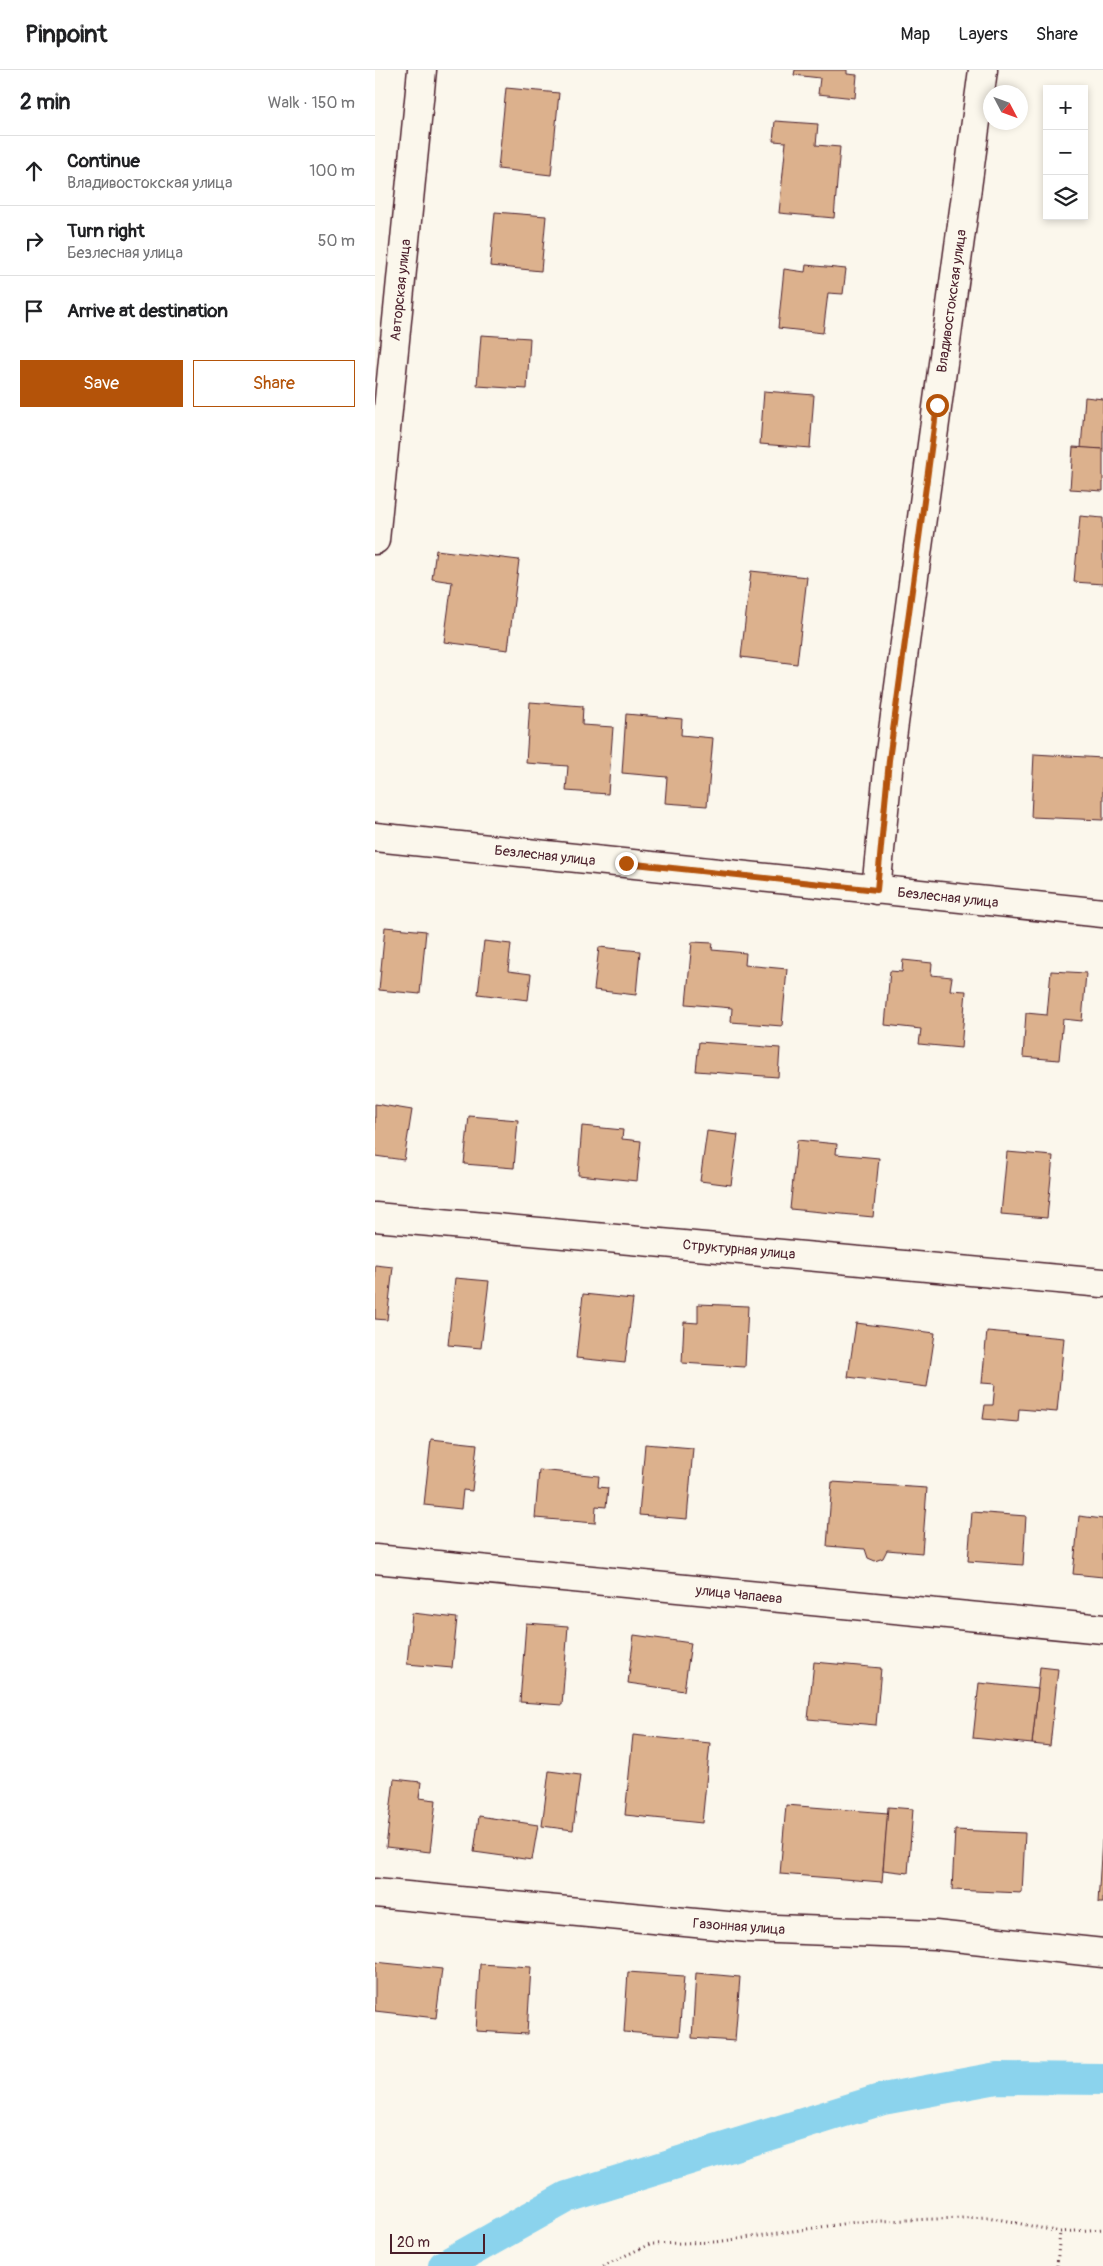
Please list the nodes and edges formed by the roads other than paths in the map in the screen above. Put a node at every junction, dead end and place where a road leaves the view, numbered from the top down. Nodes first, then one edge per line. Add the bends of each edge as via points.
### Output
1 (423, 70) edge
2 (983, 70) edge
3 (375, 540) edge
4 (375, 837) edge
5 (877, 890) junction
6 (1103, 913) edge
7 (375, 1217) edge
8 (1103, 1283) edge
9 (375, 1559) edge
10 (1103, 1629) edge
11 (375, 1893) edge
12 (1103, 1953) edge

1 - 3 street, Авторская улица
2 - 5 street, Владивостокская улица via 889,760
4 - 5 street, Безлесная улица
5 - 6 street, Безлесная улица
7 - 8 street, Структурная улица
9 - 10 street, улица Чапаева
11 - 12 street, Газонная улица via 749,1928 935,1935

